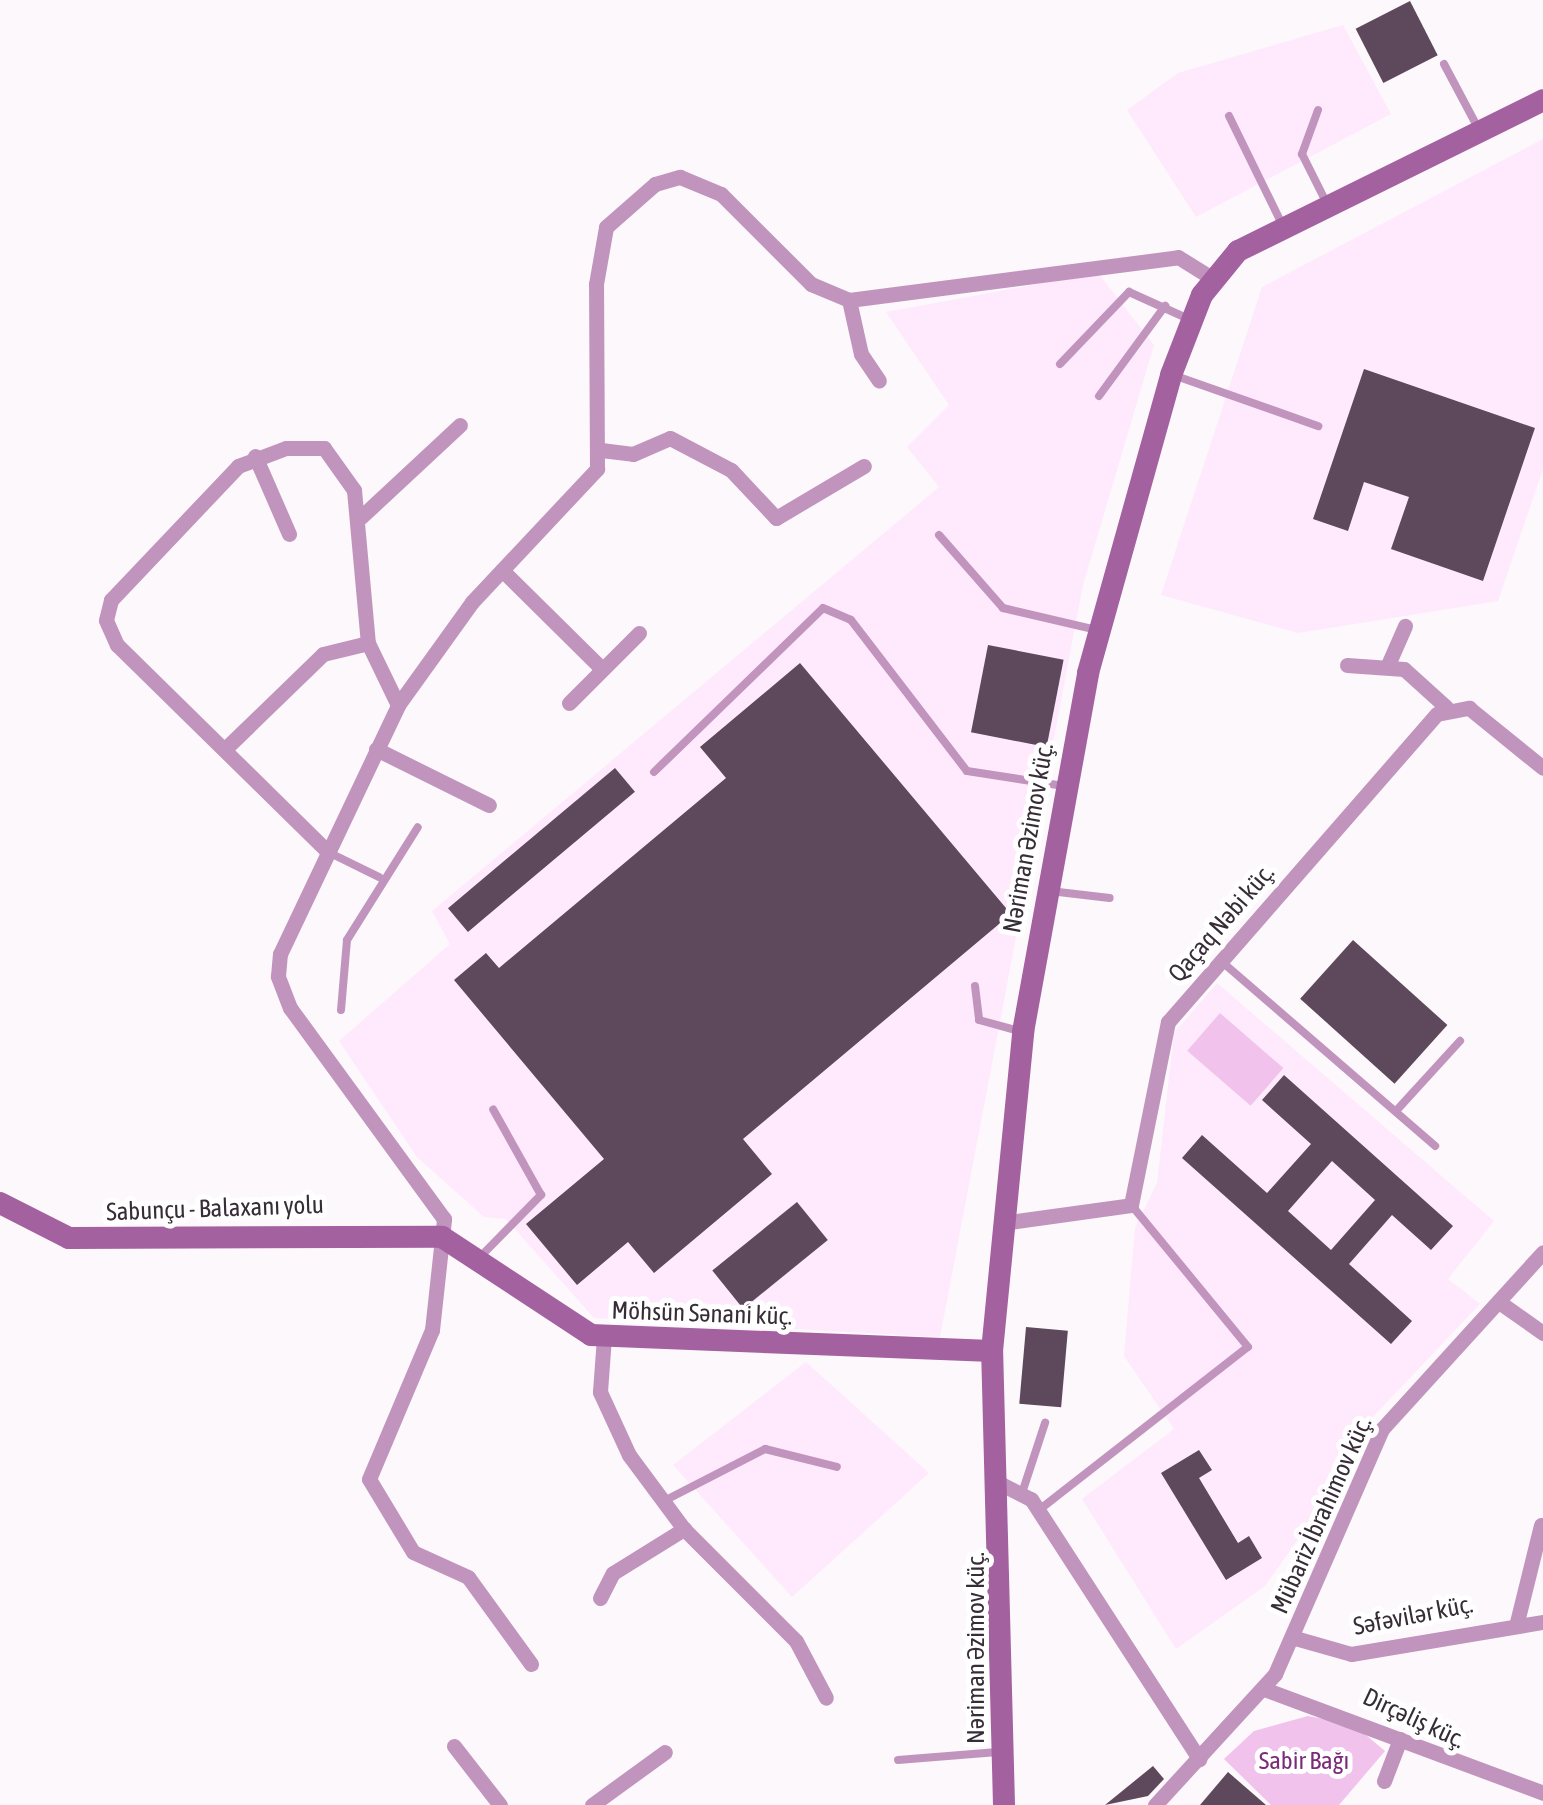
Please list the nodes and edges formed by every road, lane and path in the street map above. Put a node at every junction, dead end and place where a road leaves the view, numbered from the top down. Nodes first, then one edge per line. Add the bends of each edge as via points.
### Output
1 (1444, 64) dead end
2 (1543, 100) edge
3 (1318, 110) dead end
4 (1229, 116) dead end
5 (1480, 132) junction
6 (1327, 204) junction
7 (1282, 224) junction
8 (1212, 278) junction
9 (848, 300) junction
10 (1165, 306) junction
11 (1191, 320) junction
12 (1060, 364) dead end
13 (1172, 375) junction
14 (879, 381) dead end
15 (1099, 396) dead end
16 (460, 424) dead end
17 (1318, 426) dead end
18 (601, 450) junction
19 (255, 456) junction
20 (864, 466) dead end
21 (361, 517) junction
22 (289, 534) dead end
23 (939, 535) dead end
24 (502, 570) junction
25 (1405, 626) dead end
26 (1098, 630) junction
27 (639, 633) dead end
28 (368, 643) junction
29 (1348, 665) dead end
30 (1387, 666) junction
31 (602, 669) junction
32 (569, 703) dead end
33 (398, 706) junction
34 (1446, 707) junction
35 (226, 749) junction
36 (376, 749) junction
37 (1543, 768) edge
38 (654, 772) dead end
39 (1064, 786) junction
40 (489, 805) dead end
41 (418, 827) dead end
42 (328, 852) junction
43 (379, 878) junction
44 (1046, 890) junction
45 (1110, 898) dead end
46 (1221, 961) junction
47 (975, 986) dead end
48 (341, 1010) dead end
49 (1023, 1032) junction
50 (1460, 1041) dead end
51 (492, 1109) dead end
52 (1396, 1111) junction
53 (1435, 1146) dead end
54 (0, 1203) edge
55 (1130, 1205) junction
56 (1002, 1223) junction
57 (442, 1237) junction
58 (1543, 1252) edge
59 (480, 1256) junction
60 (1499, 1302) junction
61 (1543, 1333) edge
62 (604, 1337) junction
63 (992, 1351) junction
64 (1045, 1423) dead end
65 (837, 1467) dead end
66 (999, 1483) junction
67 (1023, 1490) junction
68 (662, 1502) junction
69 (1040, 1510) junction
70 (1540, 1526) dead end
71 (684, 1529) junction
72 (600, 1598) dead end
73 (1517, 1622) junction
74 (1543, 1622) edge
75 (1295, 1638) junction
76 (531, 1664) dead end
77 (1264, 1689) junction
78 (826, 1698) dead end
79 (1400, 1739) junction
80 (454, 1746) dead end
81 (665, 1752) dead end
82 (1003, 1752) junction
83 (1200, 1759) junction
84 (898, 1760) dead end
85 (1543, 1774) edge
86 (1384, 1782) dead end
87 (1539, 1792) edge
88 (500, 1805) edge
89 (592, 1805) edge
90 (1004, 1805) edge
91 (1155, 1805) edge

1 - 5 lane
2 - 5 main road, Nəriman Əzimov küç.
3 - 6 lane via 1302,154
4 - 7 lane
5 - 6 main road, Nəriman Əzimov küç.
6 - 7 main road, Nəriman Əzimov küç.
7 - 8 main road, Nəriman Əzimov küç.
8 - 9 street via 1178,258
8 - 11 main road, Nəriman Əzimov küç.
9 - 14 street via 861,354
9 - 18 street via 810,284 721,194 680,177 655,184 612,218 600,245
10 - 11 lane
10 - 12 lane via 1129,292
10 - 15 lane
11 - 13 main road, Nəriman Əzimov küç.
13 - 17 lane
13 - 26 main road, Nəriman Əzimov küç.
16 - 21 street
18 - 20 street via 633,454 670,438 731,470 776,518
18 - 24 street via 579,497
19 - 21 street via 324,448 342,462
19 - 22 street
19 - 35 street via 123,582 106,620 117,645
21 - 28 street
23 - 26 lane via 1003,608
24 - 31 street
24 - 33 street
25 - 30 street
26 - 39 main road, Nəriman Əzimov küç.
27 - 31 street
28 - 33 street
28 - 35 street via 323,654
29 - 30 street
30 - 34 street via 1418,676
31 - 32 street
33 - 36 street
34 - 37 street via 1476,712
34 - 46 street, Qaçaq Nəbi küç.
35 - 42 street
36 - 40 street
36 - 42 street
38 - 39 lane via 823,608 852,620 967,771
39 - 44 main road, Nəriman Əzimov küç.
41 - 43 lane
42 - 43 lane
42 - 57 street via 280,954 281,992 439,1206
43 - 48 lane via 342,957
44 - 45 lane
44 - 49 main road, Nəriman Əzimov küç.
46 - 52 lane
46 - 55 street, Qaçaq Nəbi küç. via 1163,1036 1141,1186
47 - 49 lane via 979,1020
49 - 56 main road, Nəriman Əzimov küç.
50 - 52 lane
51 - 59 lane via 540,1194
52 - 53 lane
54 - 57 main road, Sabunçu - Balaxanı yolu via 69,1238 374,1230
55 - 56 street
55 - 69 lane via 1248,1347
56 - 63 main road, Nəriman Əzimov küç.
57 - 59 main road, Möhsün Sənani küç.
57 - 76 street via 432,1330 368,1479 413,1552 468,1576
58 - 60 street, Mübariz İbrahimov küç.
59 - 62 main road, Möhsün Sənani küç. via 540,1309
60 - 61 street
60 - 75 street, Mübariz İbrahimov küç. via 1382,1429
62 - 63 main road, Möhsün Sənani küç.
62 - 68 street via 607,1412
63 - 66 main road, Nəriman Əzimov küç.
64 - 67 lane
65 - 68 lane via 765,1449
66 - 67 street
66 - 82 main road, Nəriman Əzimov küç.
67 - 69 street
68 - 71 street
69 - 83 street
70 - 73 street
71 - 72 street via 613,1574
71 - 78 street via 796,1641
73 - 74 street, Səfəvilər küç.
73 - 75 street, Səfəvilər küç. via 1351,1654
75 - 77 street, Mübariz İbrahimov küç.
77 - 79 street, Dirçəliş küç.
77 - 83 street, Mübariz İbrahimov küç.
79 - 86 street
79 - 87 street, Dirçəliş küç.
80 - 88 street
81 - 89 street
82 - 84 lane
82 - 90 main road, Nəriman Əzimov küç.
83 - 91 street, Mübariz İbrahimov küç.
85 - 87 street

